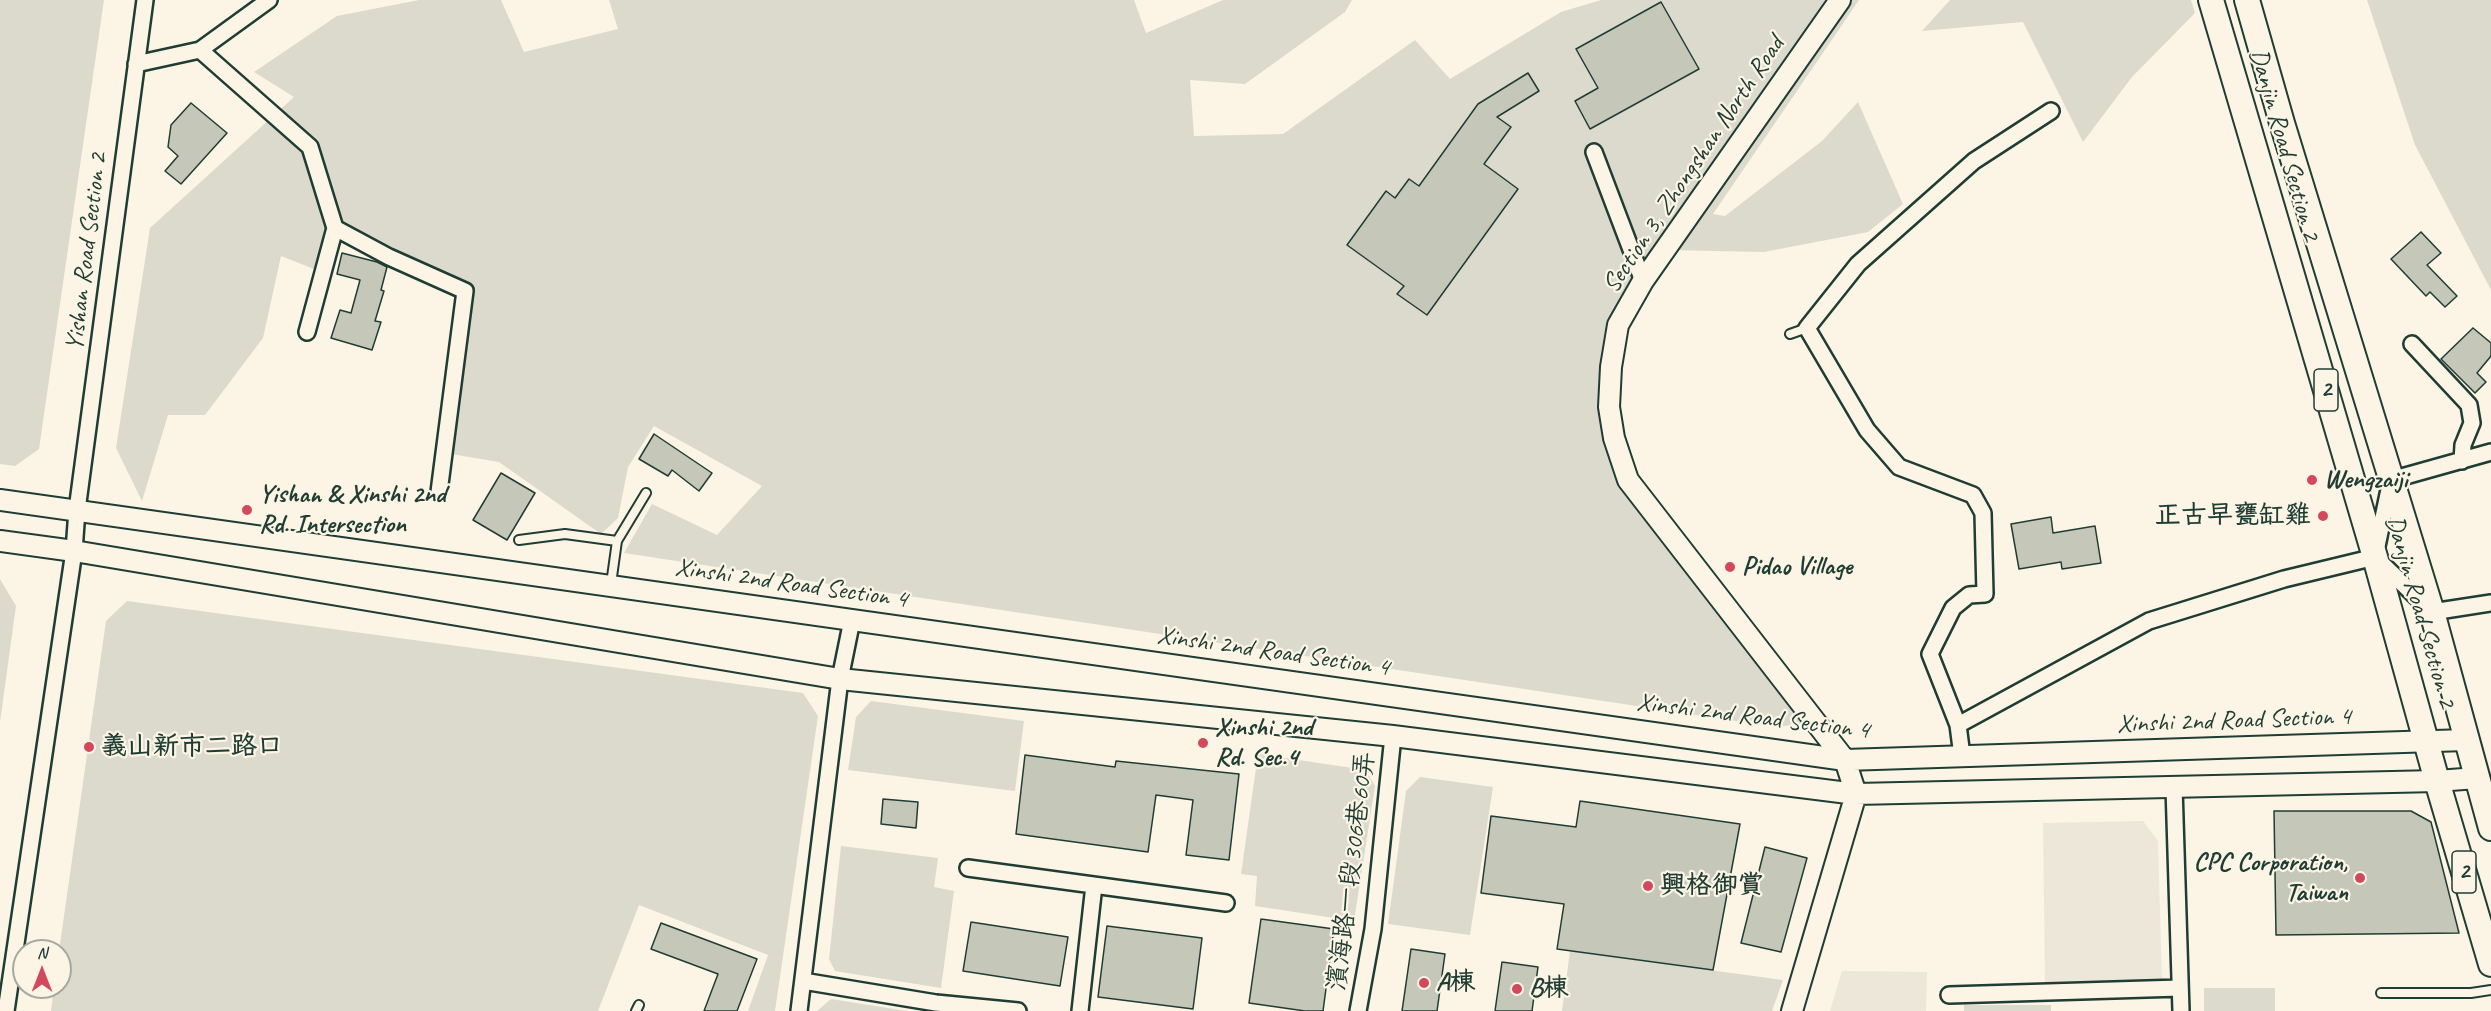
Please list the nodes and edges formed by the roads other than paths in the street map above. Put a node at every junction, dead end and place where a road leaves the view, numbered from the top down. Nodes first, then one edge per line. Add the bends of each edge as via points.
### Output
1 (145, 0) edge
2 (269, 0) edge
3 (1840, 0) edge
4 (2211, 0) edge
5 (2247, 0) edge
6 (200, 50) junction
7 (135, 64) junction
8 (2051, 111) dead end
9 (1594, 152) dead end
10 (335, 228) junction
11 (1643, 281) junction
12 (1807, 328) junction
13 (307, 332) dead end
14 (1790, 334) dead end
15 (2412, 344) dead end
16 (2491, 452) edge
17 (2462, 461) junction
18 (2391, 480) junction
19 (439, 492) dead end
20 (646, 493) dead end
21 (0, 500) edge
22 (77, 510) junction
23 (519, 540) dead end
24 (0, 541) edge
25 (617, 541) junction
26 (74, 550) junction
27 (2375, 557) junction
28 (611, 586) junction
29 (2491, 603) edge
30 (2432, 612) junction
31 (852, 620) junction
32 (840, 679) junction
33 (1958, 725) junction
34 (1393, 736) junction
35 (2466, 740) junction
36 (2427, 742) junction
37 (1962, 756) junction
38 (1845, 760) junction
39 (2477, 778) junction
40 (2437, 781) junction
41 (2174, 787) junction
42 (1856, 794) junction
43 (2491, 828) edge
44 (968, 868) dead end
45 (1094, 885) junction
46 (1226, 903) dead end
47 (2491, 964) edge
48 (803, 981) junction
49 (2180, 988) junction
50 (2491, 990) edge
51 (2381, 993) dead end
52 (1948, 995) dead end
53 (6, 1011) edge
54 (799, 1011) edge
55 (1018, 1011) edge
56 (1080, 1011) edge
57 (1358, 1011) edge
58 (1792, 1011) edge
59 (2181, 1011) edge

1 - 7 street, Yishan Road Section 2
2 - 6 street
3 - 11 street, Section 3, Zhongshan North Road
4 - 27 main road, Danjin Road Section 2 / 2
5 - 18 main road, Danjin Road Section 2 / 2
6 - 7 street
6 - 10 street via 310,147
7 - 22 street, Yishan Road Section 2
8 - 12 street via 1974,161 1858,264
9 - 11 street
10 - 13 street
10 - 19 street via 465,291
11 - 38 street, Section 3, Zhongshan North Road via 1618,325 1611,367 1609,407 1628,480
12 - 14 lane
12 - 33 street via 1867,430 1899,467 1973,495 1983,513 1985,594 1969,595 1953,608 1930,654
15 - 17 street via 2469,405 2472,423 2463,444
16 - 17 street
17 - 18 street
18 - 27 street
18 - 30 main road, Danjin Road Section 2 / 2
20 - 25 lane
21 - 22 street, Xinshi 2nd Road Section 4
22 - 26 street, Yishan Road Section 2
22 - 28 street, Xinshi 2nd Road Section 4
23 - 25 lane via 565,534
24 - 26 street
25 - 28 lane
26 - 32 street
26 - 53 street, Yishan Road Section 2
27 - 30 street
27 - 33 street via 2284,579 2149,621
27 - 36 main road, Danjin Road Section 2 / 2
28 - 31 street, Xinshi 2nd Road Section 4
29 - 30 street
30 - 35 main road, Danjin Road Section 2 / 2
31 - 32 street
31 - 38 street, Xinshi 2nd Road Section 4
32 - 34 street
32 - 48 street
33 - 37 street
34 - 42 street
34 - 57 street, 濱海路一段306巷60弄 via 1373,929
35 - 36 street, Xinshi 2nd Road Section 4
35 - 39 main road, Danjin Road Section 2 / 2
36 - 37 street, Xinshi 2nd Road Section 4
36 - 40 main road, Danjin Road Section 2 / 2
37 - 38 street, Xinshi 2nd Road Section 4
38 - 42 street, Section 3, Zhongshan North Road
39 - 40 street
39 - 43 main road, Danjin Road Section 2 / 2
40 - 41 street
40 - 47 main road, Danjin Road Section 2 / 2
41 - 42 street
41 - 49 street
42 - 58 street
44 - 45 street
45 - 46 street
45 - 56 street
48 - 54 street
48 - 55 street via 936,1003
49 - 52 street
49 - 59 street
50 - 51 lane

